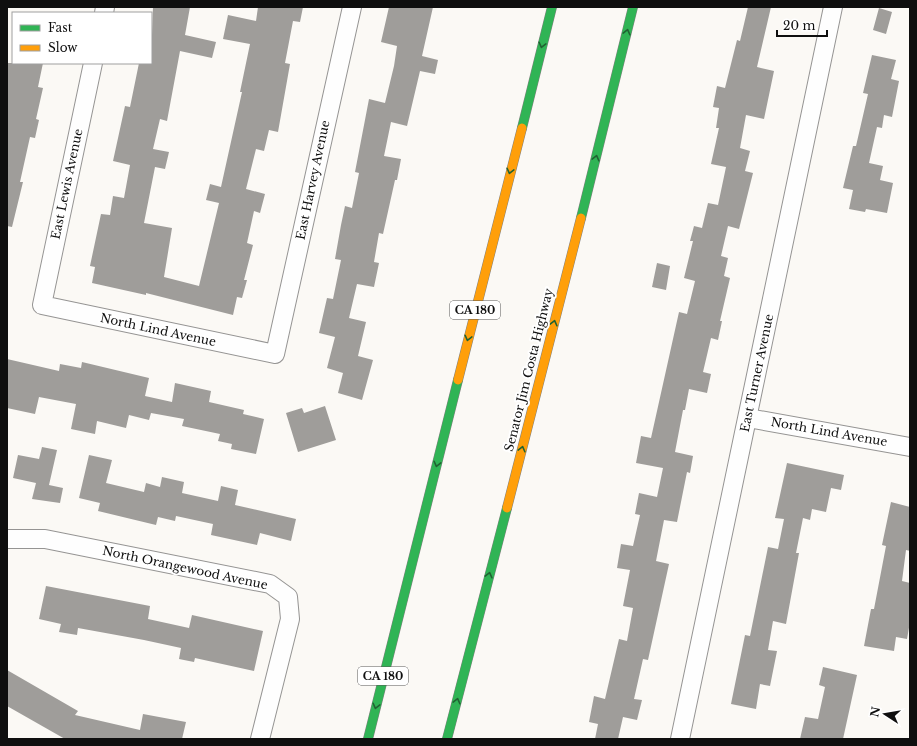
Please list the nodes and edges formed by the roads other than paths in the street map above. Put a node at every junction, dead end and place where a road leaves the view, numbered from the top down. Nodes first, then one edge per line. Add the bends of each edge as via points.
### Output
1 (352, 7) edge
2 (552, 7) edge
3 (633, 7) edge
4 (833, 7) edge
5 (93, 64) edge
6 (42, 305) joint
7 (275, 354) joint
8 (748, 418) junction
9 (910, 447) edge
10 (7, 539) edge
11 (399, 613) junction
12 (366, 709) dead end
13 (260, 739) edge
14 (368, 739) edge
15 (447, 739) edge
16 (680, 739) edge

1 - 7 street, East Harvey Avenue
2 -> 11 highway, CA 180
15 -> 3 highway, Senator Jim Costa Highway
4 - 8 street, East Turner Avenue
5 - 6 street, East Lewis Avenue
6 - 7 street, North Lind Avenue
8 - 9 street, North Lind Avenue
8 - 16 street, East Turner Avenue
10 - 13 street, North Orangewood Avenue via 45,539 270,584 288,597 290,619
11 - 12 highway
11 -> 14 highway, CA 180

